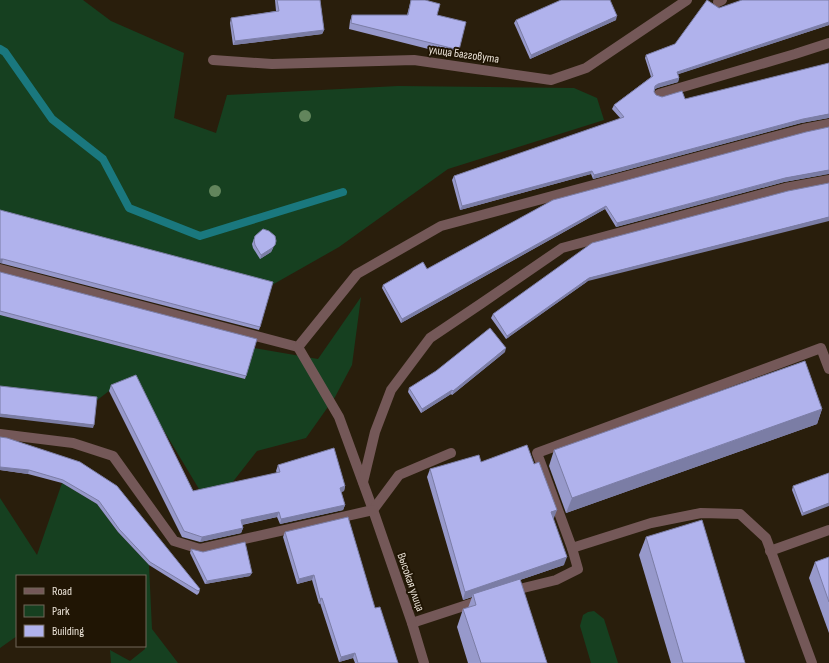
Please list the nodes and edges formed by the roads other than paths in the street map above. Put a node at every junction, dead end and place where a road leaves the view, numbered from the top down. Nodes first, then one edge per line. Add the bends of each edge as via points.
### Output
1 (687, 0) edge
2 (829, 43) edge
3 (213, 60) dead end
4 (659, 94) edge
5 (829, 124) edge
6 (829, 180) edge
7 (0, 269) edge
8 (298, 347) junction
9 (829, 369) edge
10 (0, 434) edge
11 (451, 453) dead end
12 (363, 482) junction
13 (373, 510) junction
14 (829, 530) edge
15 (572, 548) junction
16 (770, 551) junction
17 (412, 623) junction
18 (424, 663) edge
19 (812, 663) edge

1 - 3 street, улица Багговута via 586,68 551,80 414,60 272,64
2 - 4 street
5 - 8 street via 441,226 357,274
6 - 12 street via 785,188 562,248 430,338 391,390 375,432
7 - 8 street
8 - 12 street, Высокая улица via 339,416
9 - 15 street via 821,348 537,453
10 - 13 street via 73,443 113,456 174,541 200,548
11 - 13 street via 399,475
12 - 13 street, Высокая улица
13 - 17 street, Высокая улица
14 - 16 street
15 - 16 street via 651,524 701,513 740,514 766,538
15 - 17 street via 578,570 556,580 524,586
16 - 19 street
17 - 18 street, Высокая улица

